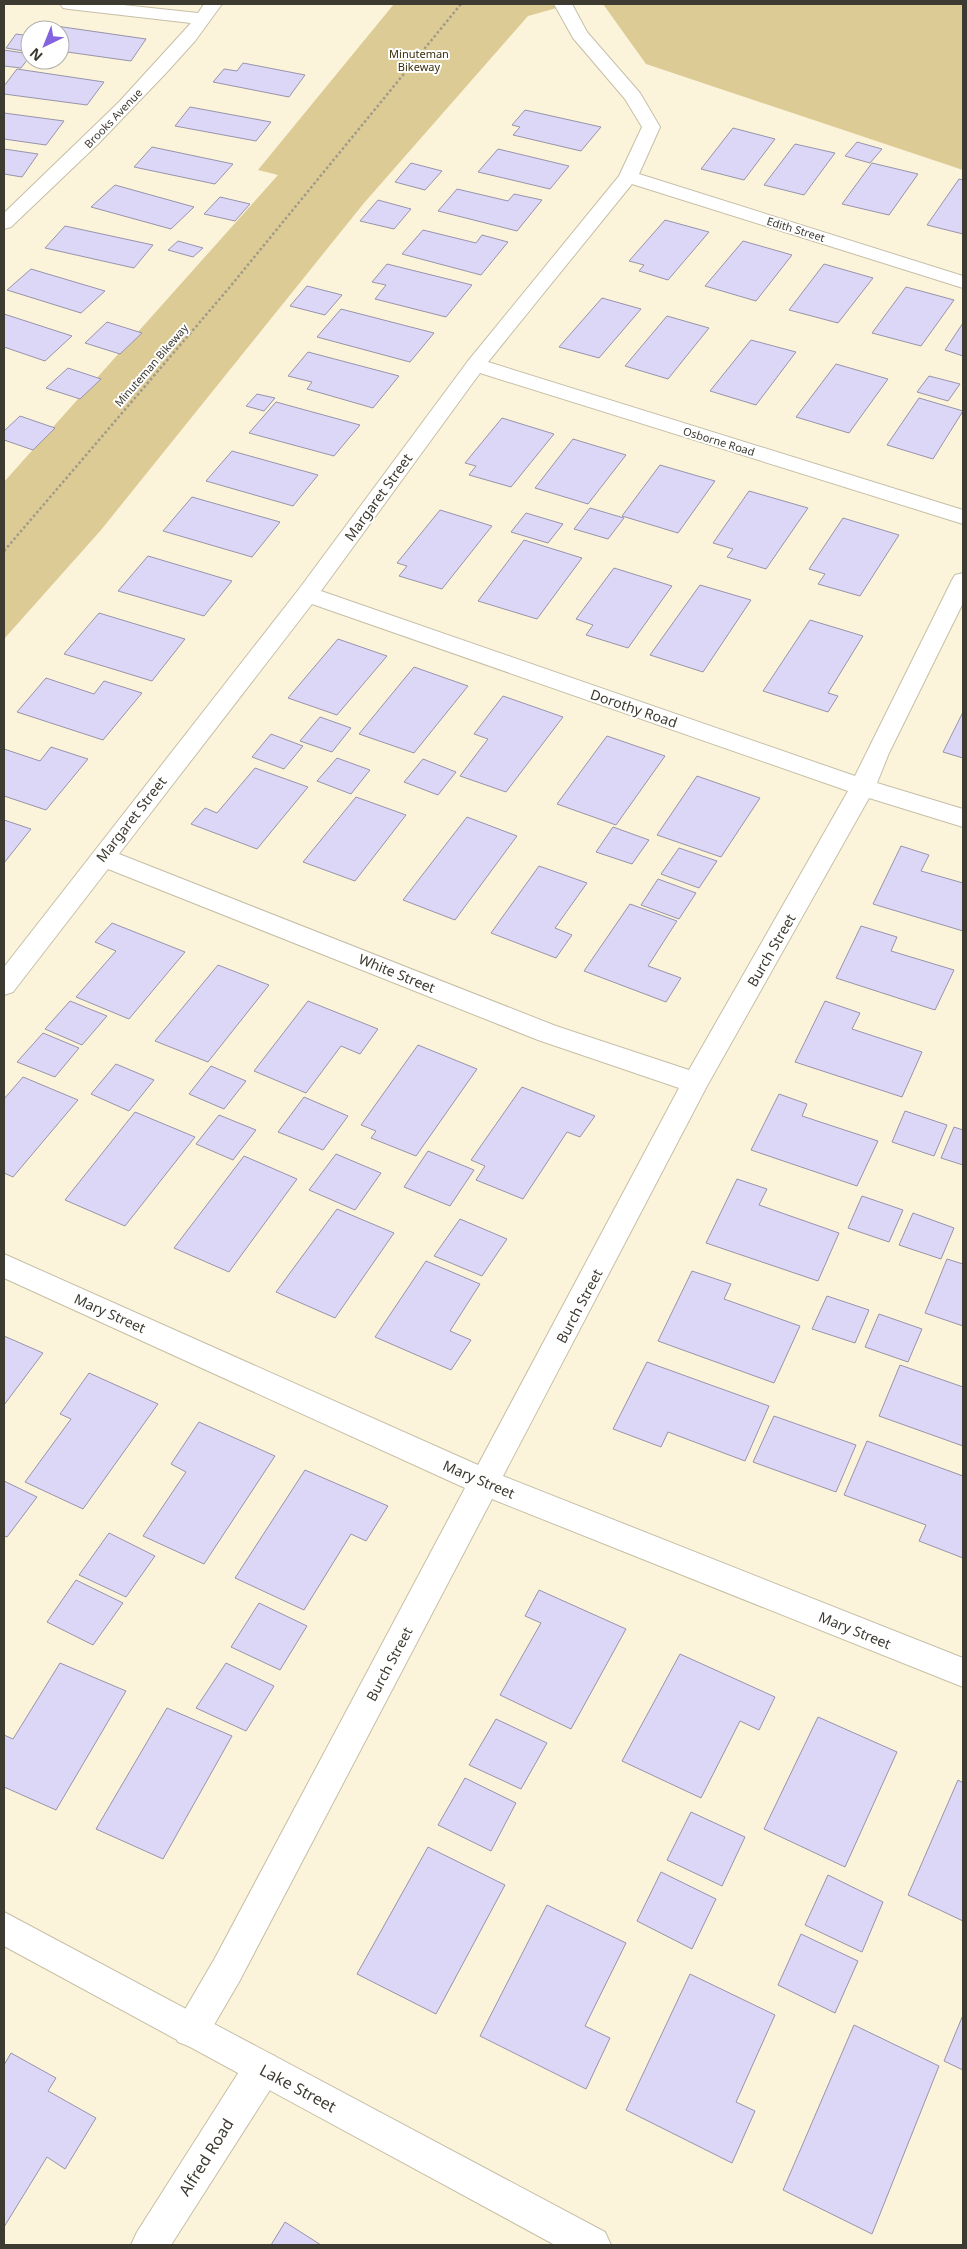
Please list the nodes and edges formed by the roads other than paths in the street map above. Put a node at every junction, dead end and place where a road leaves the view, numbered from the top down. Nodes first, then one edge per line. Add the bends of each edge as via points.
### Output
1 (69, 4) edge
2 (563, 4) edge
3 (208, 11) edge
4 (628, 177) junction
5 (4, 223) edge
6 (963, 282) edge
7 (475, 365) junction
8 (963, 517) edge
9 (963, 580) edge
10 (307, 594) junction
11 (863, 787) junction
12 (963, 818) edge
13 (102, 857) junction
14 (4, 985) edge
15 (695, 1083) junction
16 (4, 1264) edge
17 (486, 1483) junction
18 (963, 1673) edge
19 (4, 1928) edge
20 (191, 2030) junction
21 (262, 2069) junction
22 (150, 2245) edge
23 (592, 2245) edge

1 - 3 street
2 - 4 street, Margaret Street via 579,34 633,97 651,127
3 - 5 street, Brooks Avenue via 164,65 89,144
4 - 6 street, Edith Street
4 - 7 street, Margaret Street
7 - 8 street, Osborne Road
7 - 10 street, Margaret Street
9 - 11 street, Burch Street via 877,752
10 - 11 street, Dorothy Road
10 - 13 street, Margaret Street
11 - 12 street, Dorothy Road
11 - 15 street, Burch Street
13 - 14 street, Margaret Street
13 - 15 street, White Street via 548,1033
15 - 17 street, Burch Street
16 - 17 street, Mary Street
17 - 18 street, Mary Street
17 - 20 street, Burch Street via 227,1970
19 - 20 street, Lake Street
20 - 21 street, Lake Street
21 - 22 street, Alfred Road
21 - 23 street, Lake Street

